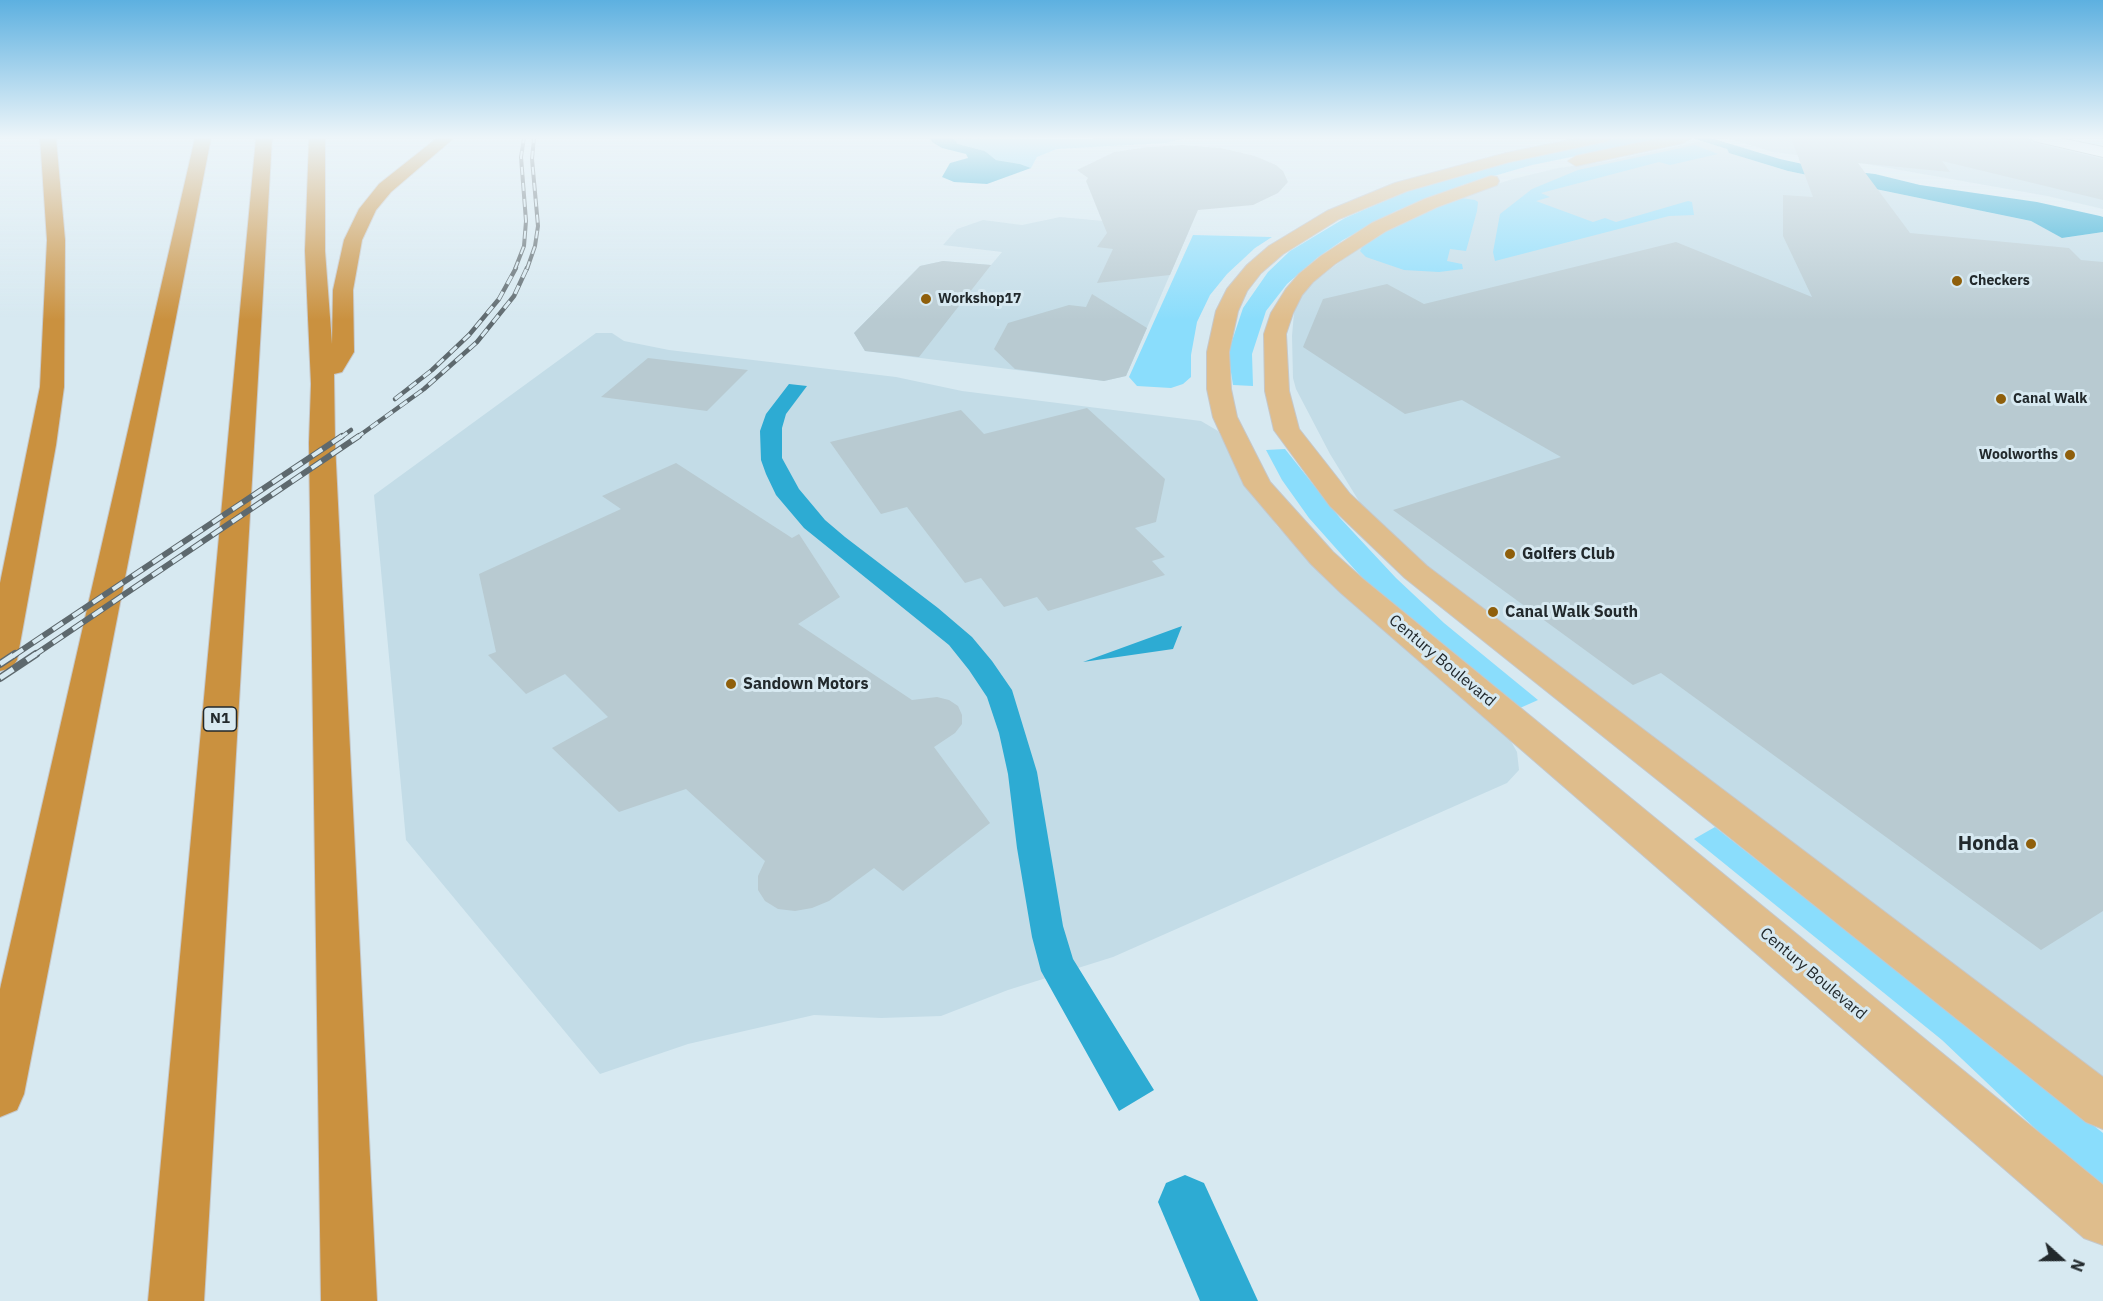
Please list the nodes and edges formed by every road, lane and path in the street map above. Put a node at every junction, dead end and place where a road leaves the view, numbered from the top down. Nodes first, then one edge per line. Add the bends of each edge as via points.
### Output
1 (53, 199) edge
2 (190, 199) edge
3 (259, 199) edge
4 (316, 199) edge
5 (376, 199) edge
6 (1369, 199) edge
7 (1443, 199) edge
8 (323, 384) junction
9 (0, 660) edge
10 (0, 1094) edge
11 (2103, 1106) edge
12 (2103, 1219) edge
13 (176, 1301) edge
14 (350, 1301) edge

1 - 9 highway via 56,240 52,387
2 - 10 highway
3 - 13 highway, N1
4 - 8 highway
5 - 8 highway via 353,240 343,290 342,352
6 - 12 main road, Century Boulevard via 1309,228 1276,250 1237,289 1222,329 1219,389 1225,417 1258,485 1352,586
7 - 11 main road via 1379,227 1337,254 1293,293 1275,334 1277,391 1287,430 1340,500 1416,572
8 - 14 highway

